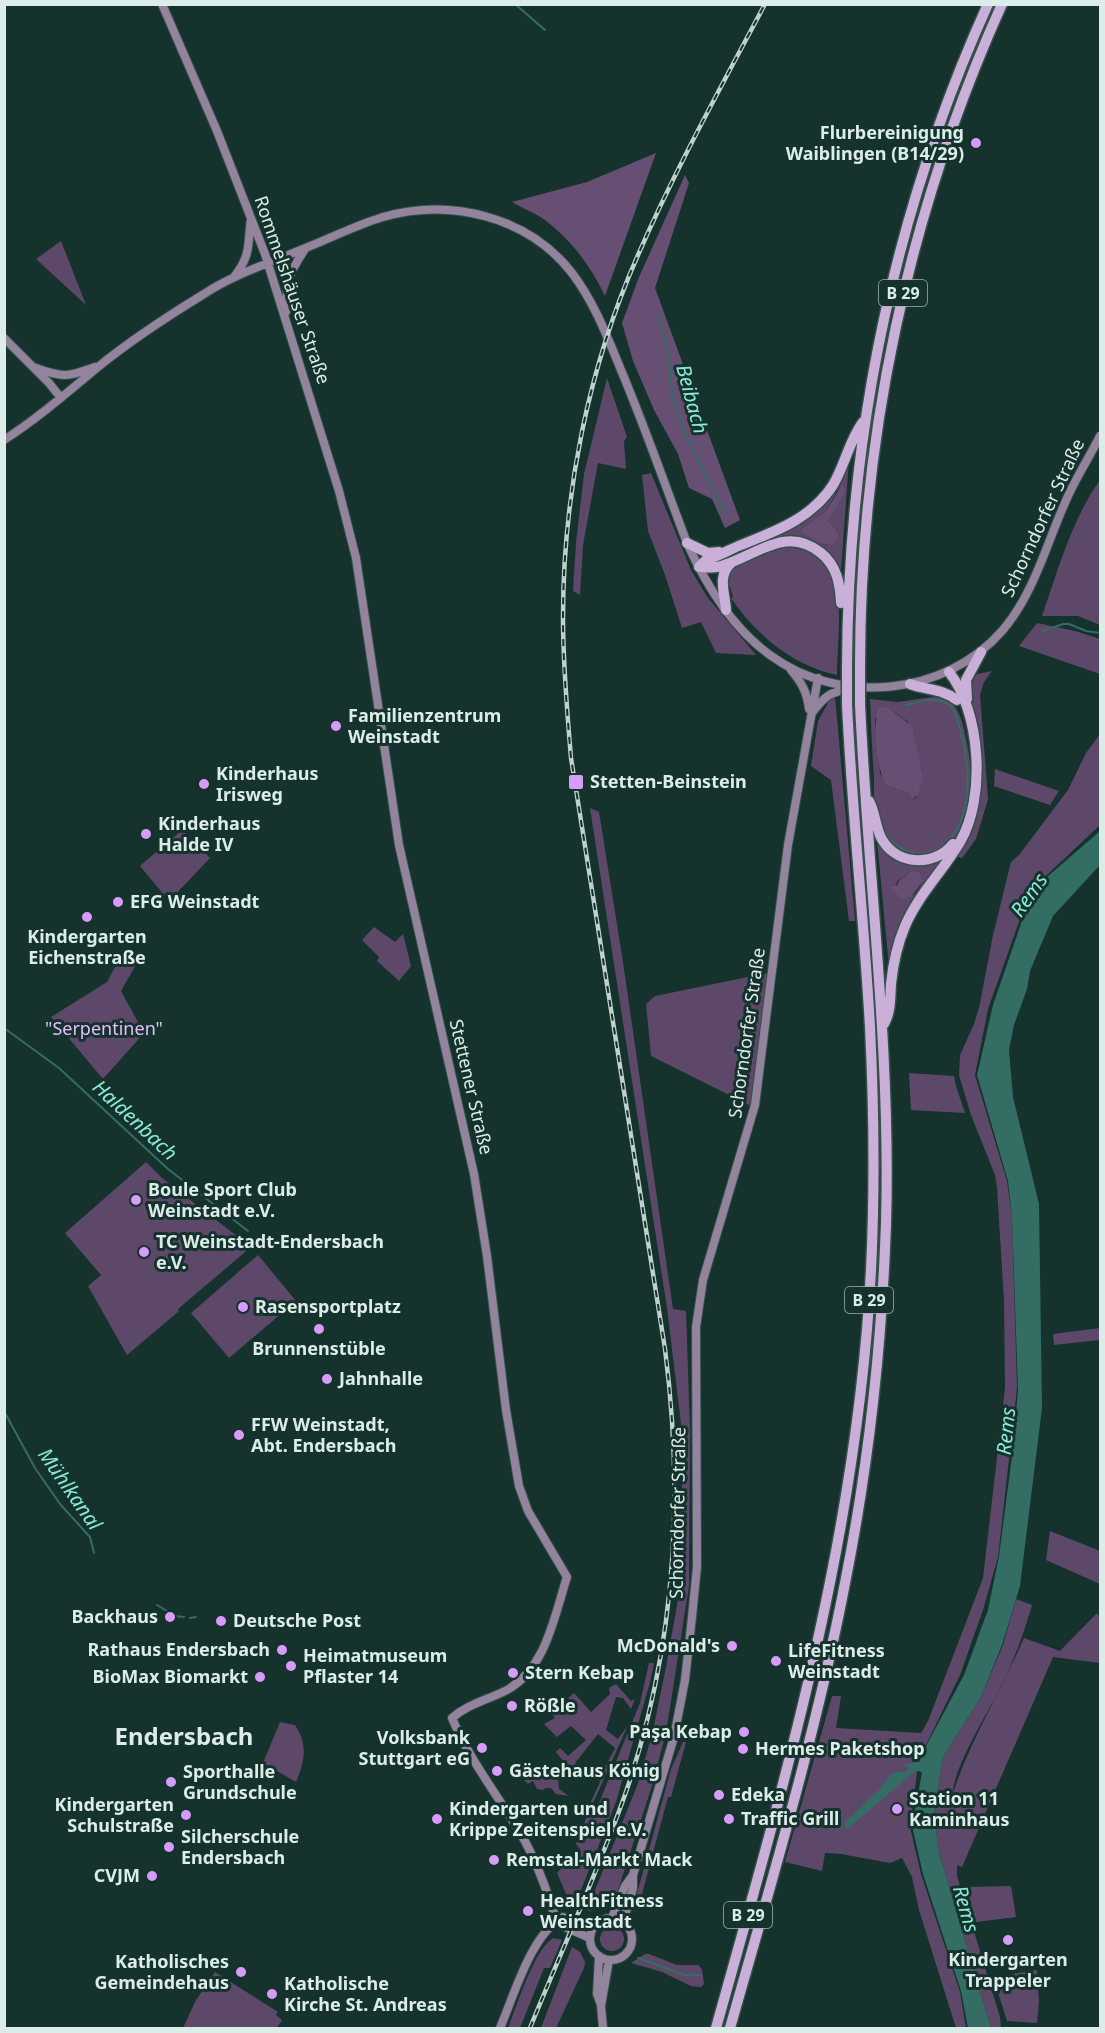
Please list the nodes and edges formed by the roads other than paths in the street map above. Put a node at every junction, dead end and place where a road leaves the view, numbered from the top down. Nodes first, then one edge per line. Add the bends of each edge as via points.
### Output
1 (162, 4) edge
2 (988, 4) edge
3 (1002, 4) edge
4 (251, 218) junction
5 (306, 248) junction
6 (268, 263) junction
7 (234, 277) junction
8 (286, 319) junction
9 (4, 338) edge
10 (100, 366) junction
11 (32, 367) junction
12 (61, 398) junction
13 (864, 420) junction
14 (1101, 436) edge
15 (4, 440) edge
16 (1101, 451) edge
17 (1087, 462) junction
18 (687, 543) junction
19 (726, 551) junction
20 (735, 560) junction
21 (699, 567) junction
22 (362, 595) joint
23 (726, 610) junction
24 (847, 619) junction
25 (981, 652) junction
26 (789, 667) junction
27 (949, 672) junction
28 (818, 678) junction
29 (910, 684) junction
30 (856, 687) junction
31 (957, 700) junction
32 (966, 708) junction
33 (810, 716) junction
34 (865, 793) junction
35 (883, 1026) junction
36 (633, 1875) junction
37 (612, 1918) junction
38 (556, 1920) junction
39 (623, 1922) junction
40 (596, 1924) junction
41 (591, 1938) junction
42 (599, 1956) junction
43 (609, 1960) junction
44 (601, 2006) junction
45 (500, 2028) edge
46 (603, 2028) edge
47 (716, 2028) edge
48 (730, 2028) edge

1 - 4 street, Rommelshäuser Straße
2 - 13 highway, B 29 via 955,80 907,225
3 - 34 highway, B 29, bridge via 950,132 919,229 877,421 860,595
4 - 6 street, Rommelshäuser Straße
4 - 7 street via 249,250
5 - 6 street
5 - 8 street via 289,274
5 - 18 street via 383,218 440,209 488,216 532,236 552,251 584,289 598,315
6 - 7 street
6 - 8 street, Rommelshäuser Straße
7 - 10 street
8 - 22 street, Rommelshäuser Straße via 339,491
9 - 11 street
10 - 11 street via 70,376
10 - 12 street
11 - 12 street
12 - 15 street
13 - 19 highway via 833,484 814,508 790,524
13 - 24 highway, B 29 via 853,509
14 - 17 street, Schorndorfer Straße
16 - 17 street
17 - 25 street, Schorndorfer Straße via 1068,495 1020,606
18 - 19 highway via 708,553
18 - 21 street
19 - 21 highway
20 - 21 highway via 718,567
20 - 23 highway via 725,568 721,584
20 - 24 highway via 785,542 811,546 836,572
21 - 23 street
22 - 38 street, Stettener Straße via 399,845 474,1174 519,1486 528,1510 567,1577 534,1666 506,1691 452,1718 531,1854
23 - 26 street via 745,633
24 - 47 highway, B 29, bridge via 847,704 873,1091 871,1270 858,1417 819,1644
25 - 27 street, Schorndorfer Straße
25 - 32 highway via 966,680
26 - 28 street
26 - 33 street via 803,683
27 - 29 street, Schorndorfer Straße
27 - 31 highway
27 - 32 highway
28 - 30 street, Schorndorfer Straße
28 - 33 street, Schorndorfer Straße
29 - 30 street, Schorndorfer Straße
29 - 31 highway via 938,690
30 - 33 street via 821,700
31 - 34 highway via 969,739 973,789 965,823 948,850 922,861 896,854 882,840
32 - 35 highway via 975,746 975,806 959,845 906,923 894,966 890,1012
33 - 36 street, Schorndorfer Straße via 788,845 755,1105 705,1272 696,1327 696,1567 685,1680 674,1737
34 - 35 highway, B 29
35 - 48 highway, B 29 via 886,1221 871,1419 846,1581 800,1775
36 - 37 street, Schorndorfer Straße
36 - 39 street, Schorndorfer Straße
37 - 39 street
37 - 40 street
38 - 40 street via 567,1917
38 - 41 street
38 - 45 street via 540,1937
39 - 43 street via 631,1931 632,1943 621,1957
40 - 41 street
41 - 42 street
42 - 43 street
42 - 44 street via 597,1994
43 - 44 street
44 - 46 street

